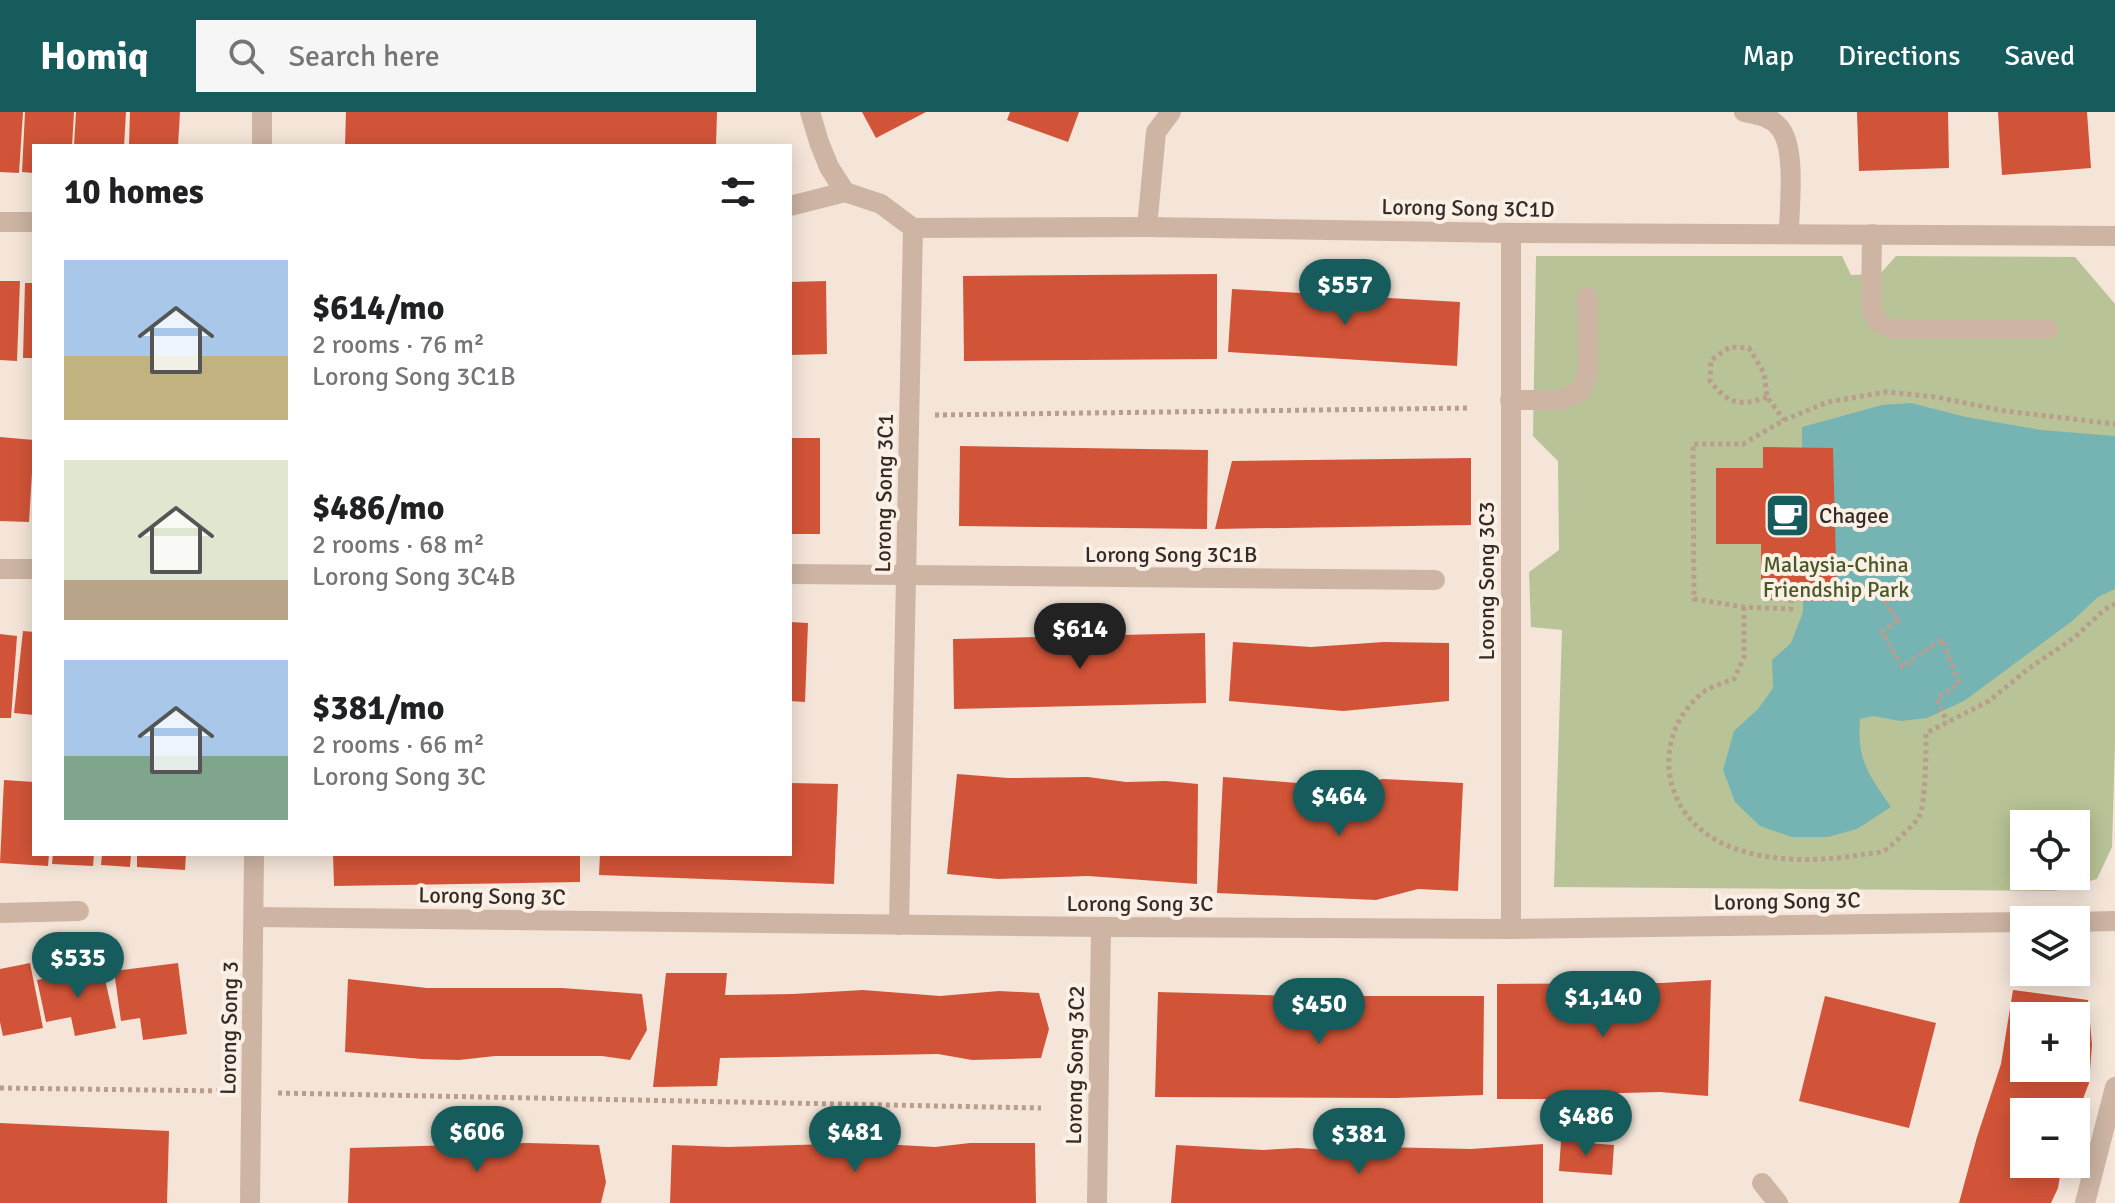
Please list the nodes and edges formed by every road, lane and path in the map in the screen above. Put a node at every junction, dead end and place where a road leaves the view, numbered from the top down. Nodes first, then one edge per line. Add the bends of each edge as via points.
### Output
1 (262, 112) edge
2 (810, 112) edge
3 (1171, 112) edge
4 (1744, 112) edge
5 (262, 144) edge
6 (845, 192) junction
7 (792, 205) edge
8 (0, 222) edge
9 (32, 222) edge
10 (1147, 227) junction
11 (913, 228) junction
12 (1511, 233) junction
13 (1789, 234) junction
14 (1872, 234) junction
15 (2115, 236) edge
16 (1587, 297) dead end
17 (2048, 329) dead end
18 (1767, 397) junction
19 (1510, 400) junction
20 (1469, 408) dead end
21 (910, 415) junction
22 (1784, 420) junction
23 (2115, 424) edge
24 (0, 569) edge
25 (32, 569) edge
26 (792, 574) edge
27 (907, 576) junction
28 (1435, 580) dead end
29 (1835, 594) dead end
30 (1791, 599) dead end
31 (2115, 604) edge
32 (1744, 607) junction
33 (1947, 722) junction
34 (254, 856) edge
35 (79, 911) dead end
36 (0, 913) edge
37 (255, 917) junction
38 (2115, 921) edge
39 (2010, 922) edge
40 (2090, 922) edge
41 (899, 925) junction
42 (1101, 927) junction
43 (1511, 929) junction
44 (2115, 1087) edge
45 (0, 1088) edge
46 (252, 1092) junction
47 (1041, 1108) dead end
48 (1762, 1183) dead end
49 (250, 1203) edge
50 (1097, 1203) edge
51 (1778, 1203) edge
52 (2085, 1203) edge

1 - 5 street
2 - 6 street via 829,167
3 - 10 street via 1156,132
4 - 13 street via 1768,117 1780,127 1789,147
6 - 7 street
6 - 11 street via 881,204
8 - 9 street
10 - 11 street, Lorong Song 3C1D
10 - 12 street, Lorong Song 3C1D
11 - 21 street, Lorong Song 3C1
12 - 13 street, Lorong Song 3C1D
12 - 19 street, Lorong Song 3C3
13 - 14 street, Lorong Song 3C1D
14 - 15 street, Lorong Song 3C1D
14 - 17 street via 1871,308 1881,326
16 - 19 street via 1588,373 1580,392 1561,400
18 - 18 path via 1764,373 1749,348 1730,347 1711,360 1710,381 1726,400 1748,404
18 - 22 path
19 - 43 street, Lorong Song 3C3
20 - 21 path
21 - 27 street, Lorong Song 3C1
22 - 23 path via 1828,402 1886,392
22 - 32 path via 1743,444 1693,444 1694,599
24 - 25 street
26 - 27 street, Lorong Song 3C1B
27 - 28 street, Lorong Song 3C1B
27 - 41 street, Lorong Song 3C1
29 - 33 path via 1878,590 1898,621 1882,632 1902,667 1942,639 1959,684 1937,698
30 - 32 path via 1791,609
31 - 33 path via 1989,701
32 - 33 path via 1744,657 1734,679 1702,693 1675,725 1667,758 1675,795 1690,822 1718,842 1752,854 1790,858 1833,860 1885,851 1919,817 1926,733
34 - 37 street, Lorong Song 3
35 - 36 street
37 - 41 street, Lorong Song 3C
37 - 46 street, Lorong Song 3
38 - 40 street
39 - 43 street, Lorong Song 3C
41 - 42 street, Lorong Song 3C
42 - 43 street, Lorong Song 3C
42 - 50 street, Lorong Song 3C2
44 - 52 street
45 - 46 path
46 - 47 path
46 - 49 street, Lorong Song 3
48 - 51 street

